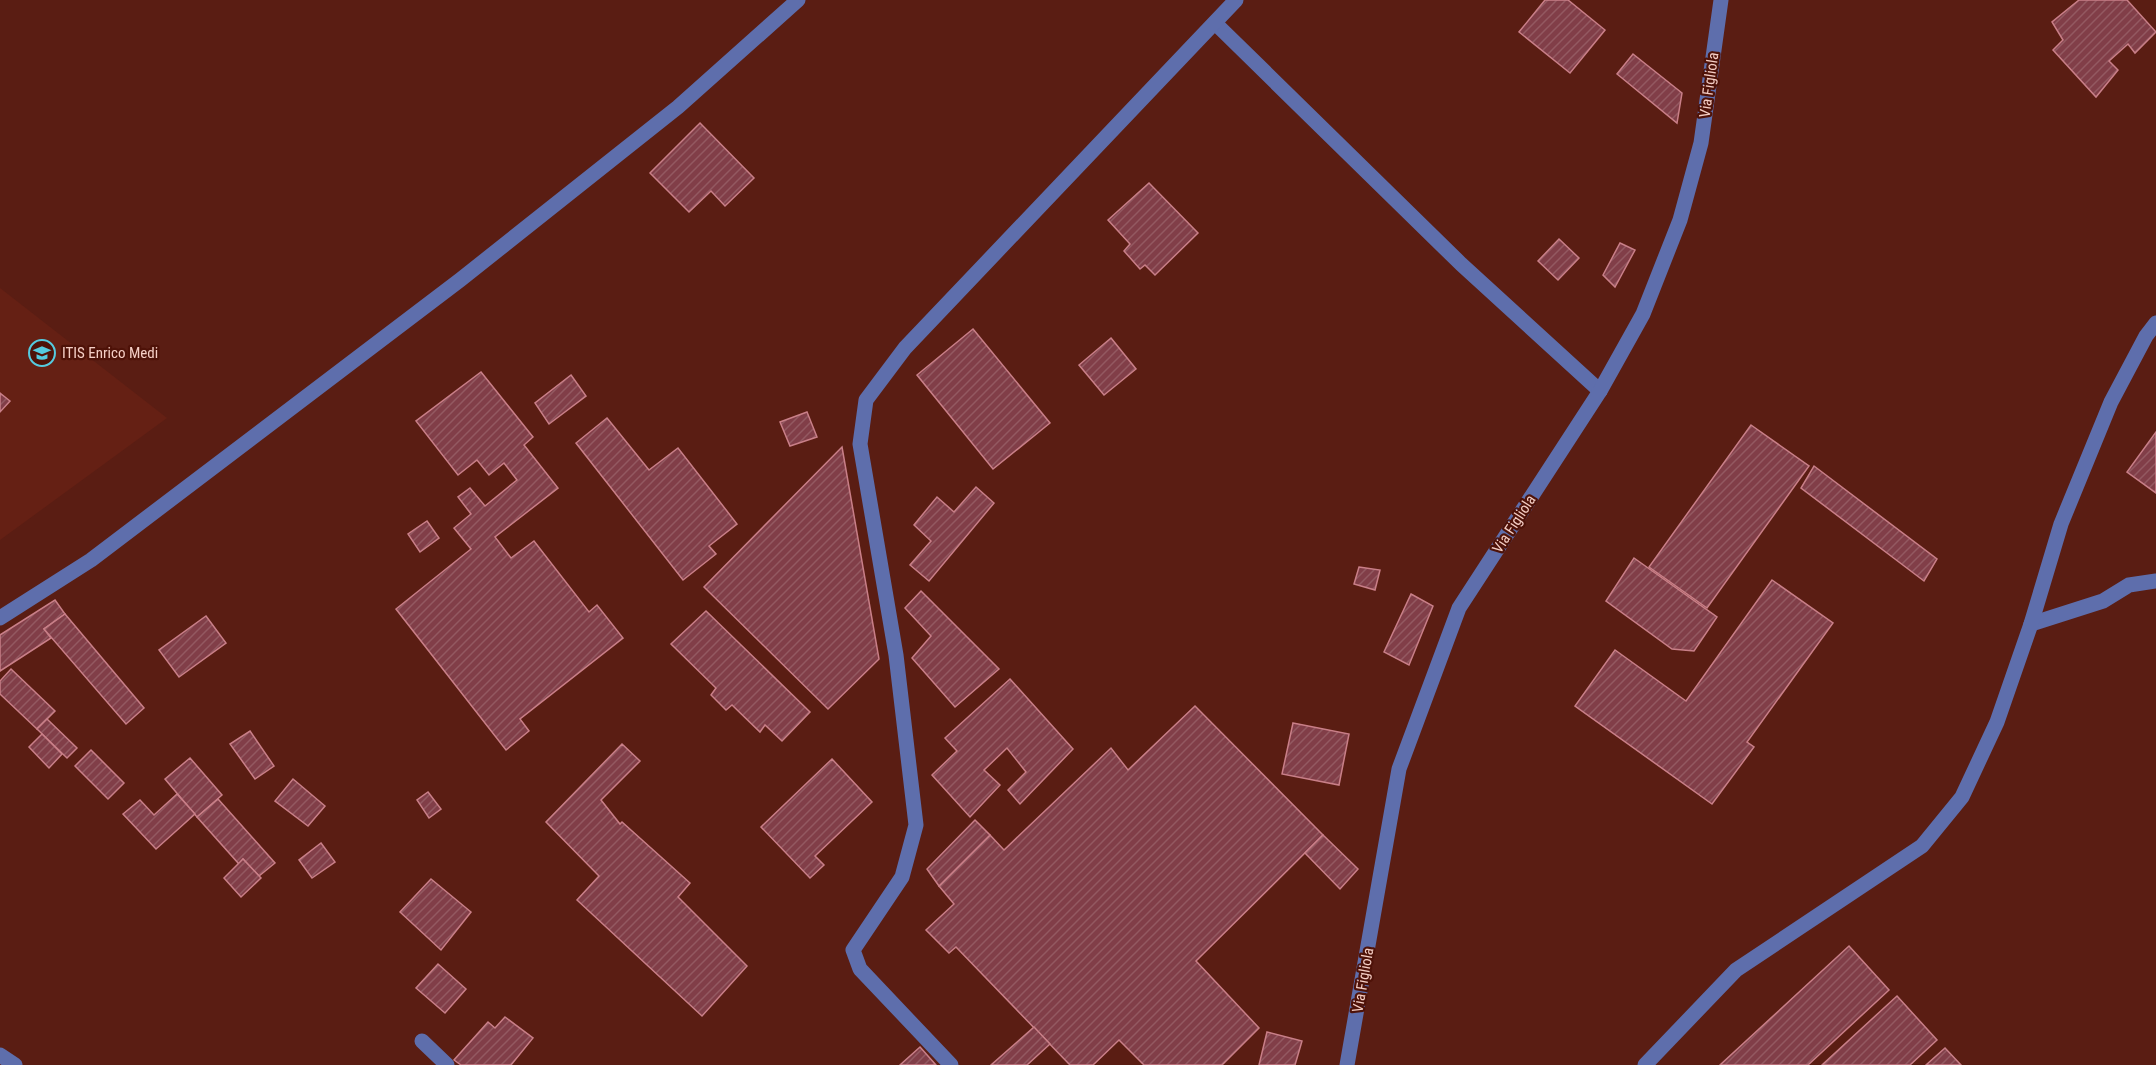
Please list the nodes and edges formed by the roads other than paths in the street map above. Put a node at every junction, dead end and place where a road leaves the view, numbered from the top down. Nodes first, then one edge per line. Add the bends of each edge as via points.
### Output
1 (798, 0) edge
2 (1236, 0) edge
3 (1721, 0) edge
4 (1215, 23) junction
5 (2156, 323) edge
6 (1600, 392) junction
7 (2156, 581) edge
8 (0, 618) edge
9 (2031, 624) junction
10 (422, 1041) dead end
11 (0, 1055) edge
12 (15, 1065) edge
13 (447, 1065) edge
14 (951, 1065) edge
15 (1347, 1065) edge
16 (1645, 1065) edge

1 - 8 street via 678,107 460,280 91,560
2 - 4 street
3 - 6 street, Via Figliola via 1701,143 1680,220 1642,314
4 - 6 street via 1461,264
4 - 14 street via 905,348 866,400 860,444 896,655 916,825 902,877 853,950 860,969
5 - 9 street via 2107,413 2061,524
6 - 15 street, Via Figliola via 1459,608 1399,770
7 - 9 street via 2129,585 2103,601
9 - 16 street via 1997,722 1962,797 1922,846 1736,970
10 - 13 street
11 - 12 street

